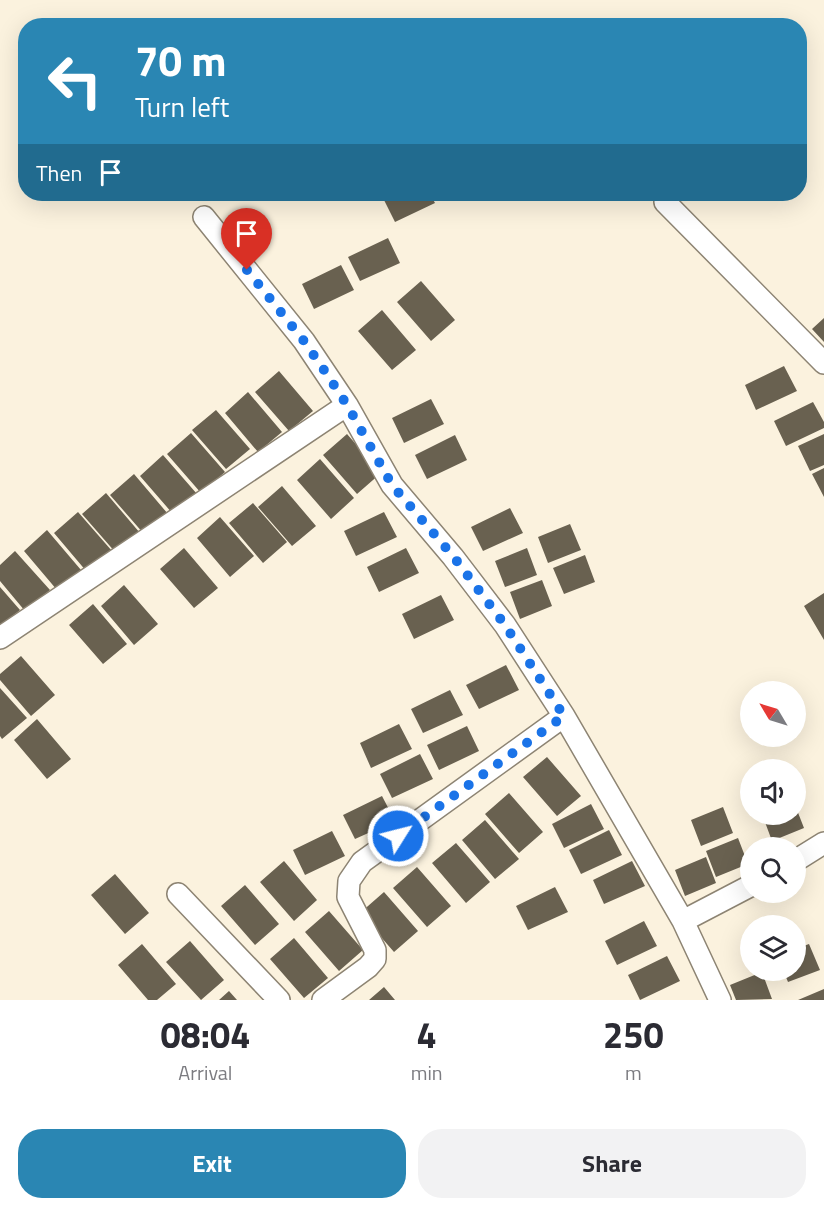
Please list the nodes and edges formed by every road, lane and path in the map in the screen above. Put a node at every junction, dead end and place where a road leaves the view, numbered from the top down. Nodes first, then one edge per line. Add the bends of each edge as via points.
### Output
1 (666, 201) dead end
2 (204, 217) dead end
3 (824, 363) edge
4 (347, 405) junction
5 (0, 638) edge
6 (564, 716) junction
7 (824, 843) edge
8 (806, 854) edge
9 (740, 891) edge
10 (178, 894) dead end
11 (683, 921) junction
12 (279, 1000) edge
13 (323, 1000) edge
14 (720, 1000) edge

1 - 3 street
2 - 4 street via 304,341
4 - 5 street
4 - 6 street via 392,485 505,625
6 - 11 street
6 - 13 street via 362,862 349,881 348,897 375,950 375,959
7 - 8 street
9 - 11 street
10 - 12 street
11 - 14 street

